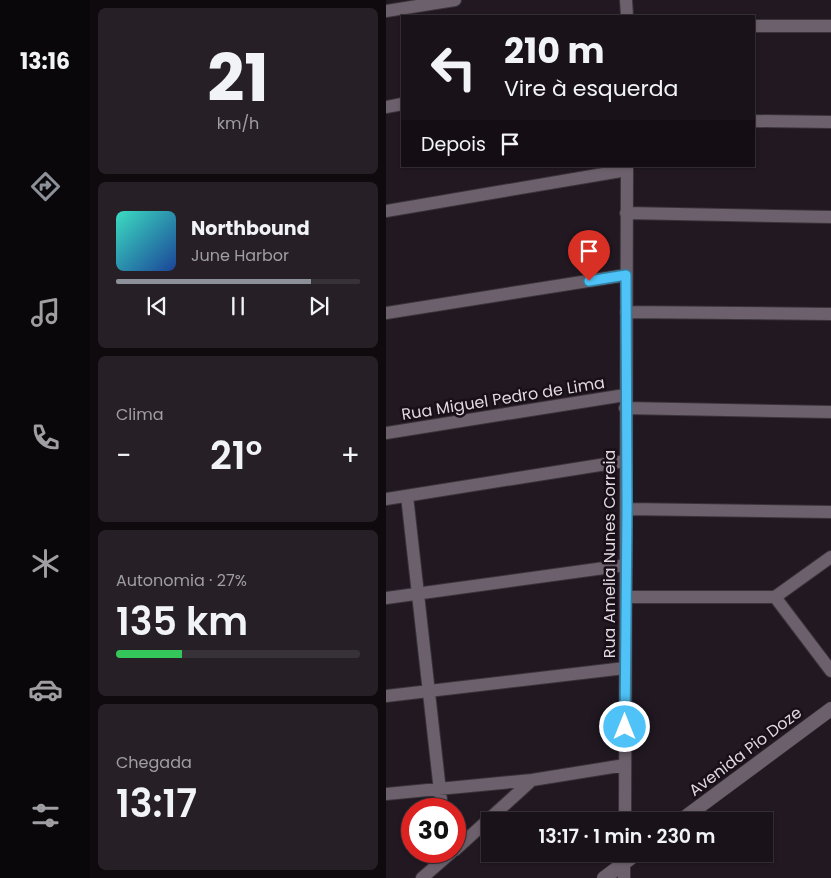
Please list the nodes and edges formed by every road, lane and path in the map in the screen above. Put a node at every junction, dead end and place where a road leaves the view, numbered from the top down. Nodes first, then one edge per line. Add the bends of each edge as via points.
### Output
1 (455, 0) edge
2 (626, 0) edge
3 (386, 11) edge
4 (626, 15) edge
5 (755, 26) edge
6 (831, 26) edge
7 (401, 104) edge
8 (386, 106) edge
9 (755, 121) edge
10 (831, 122) edge
11 (627, 168) edge
12 (386, 211) edge
13 (626, 213) junction
14 (831, 217) edge
15 (626, 275) junction
16 (626, 312) junction
17 (386, 313) edge
18 (831, 314) edge
19 (625, 395) junction
20 (625, 408) junction
21 (831, 412) edge
22 (386, 433) edge
23 (625, 461) junction
24 (407, 496) junction
25 (386, 499) edge
26 (627, 509) junction
27 (831, 512) edge
28 (831, 556) edge
29 (626, 565) junction
30 (418, 594) junction
31 (626, 597) junction
32 (775, 597) junction
33 (386, 598) edge
34 (625, 668) junction
35 (831, 672) edge
36 (429, 692) junction
37 (386, 696) edge
38 (831, 709) edge
39 (625, 765) junction
40 (532, 780) junction
41 (440, 789) junction
42 (386, 794) edge
43 (441, 798) edge
44 (625, 812) edge
45 (692, 812) edge
46 (466, 839) edge
47 (620, 862) edge
48 (624, 862) edge
49 (439, 863) edge
50 (422, 878) edge
51 (604, 878) edge
52 (624, 878) edge

1 - 3 street
2 - 4 street
5 - 6 street
7 - 8 street
9 - 10 street
11 - 12 street
11 - 13 street, Rua Amelia Nunes Correia
13 - 14 street
13 - 15 street, Rua Amelia Nunes Correia
15 - 16 street, Rua Amelia Nunes Correia
15 - 17 street
16 - 18 street
16 - 19 street, Rua Amelia Nunes Correia
19 - 20 street, Rua Amelia Nunes Correia
19 - 22 street, Rua Miguel Pedro de Lima
20 - 21 street
20 - 23 street, Rua Amelia Nunes Correia
23 - 24 street
23 - 26 street, Rua Amelia Nunes Correia
24 - 25 street
24 - 30 street
26 - 27 street
26 - 29 street, Rua Amelia Nunes Correia
28 - 32 street
29 - 30 street
29 - 31 street, Rua Amelia Nunes Correia
30 - 33 street
30 - 36 street
31 - 32 street
31 - 34 street, Rua Amelia Nunes Correia
32 - 35 street
34 - 36 street
34 - 39 street, Rua Amelia Nunes Correia
36 - 37 street
36 - 41 street
38 - 45 street, Avenida Pio Doze
39 - 40 street
39 - 44 street, Rua Amelia Nunes Correia
40 - 41 street
40 - 46 street
41 - 42 street
41 - 43 street
47 - 51 street
48 - 52 street
49 - 50 street

